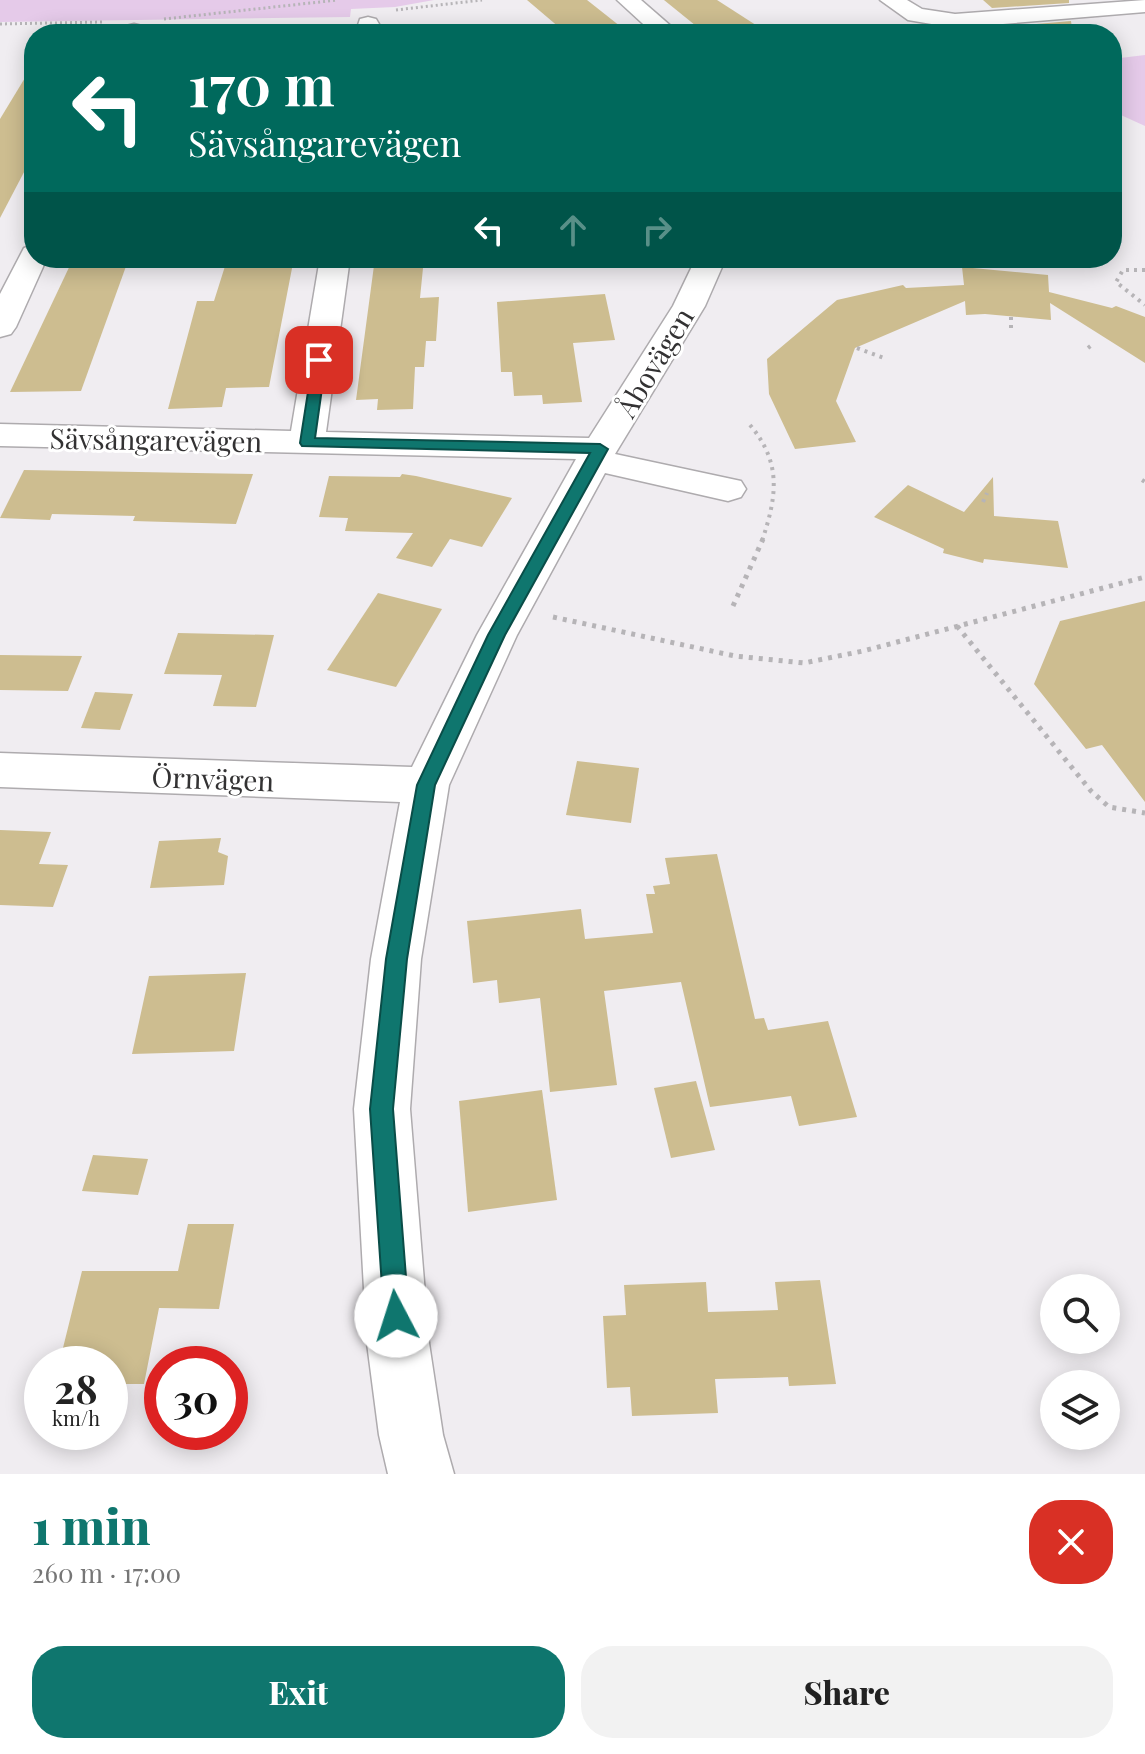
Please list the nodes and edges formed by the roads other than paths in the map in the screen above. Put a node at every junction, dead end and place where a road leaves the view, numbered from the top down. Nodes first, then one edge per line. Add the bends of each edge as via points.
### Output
1 (628, 0) edge
2 (891, 0) edge
3 (1145, 5) edge
4 (656, 24) edge
5 (27, 268) edge
6 (333, 268) edge
7 (706, 268) edge
8 (0, 327) edge
9 (0, 435) edge
10 (307, 443) junction
11 (597, 454) junction
12 (728, 489) dead end
13 (0, 770) edge
14 (426, 785) junction
15 (421, 1474) edge

1 - 4 street
2 - 3 street via 916,15 955,21
5 - 8 street
6 - 10 street
7 - 11 street, Åbovägen via 683,317
9 - 10 street, Sävsångarevägen
10 - 11 street, Sävsångarevägen
11 - 12 street, Sävsångarevägen
11 - 14 street, Åbovägen
13 - 14 street, Örnvägen
14 - 15 street, Åbovägen via 396,959 382,1109 398,1343

